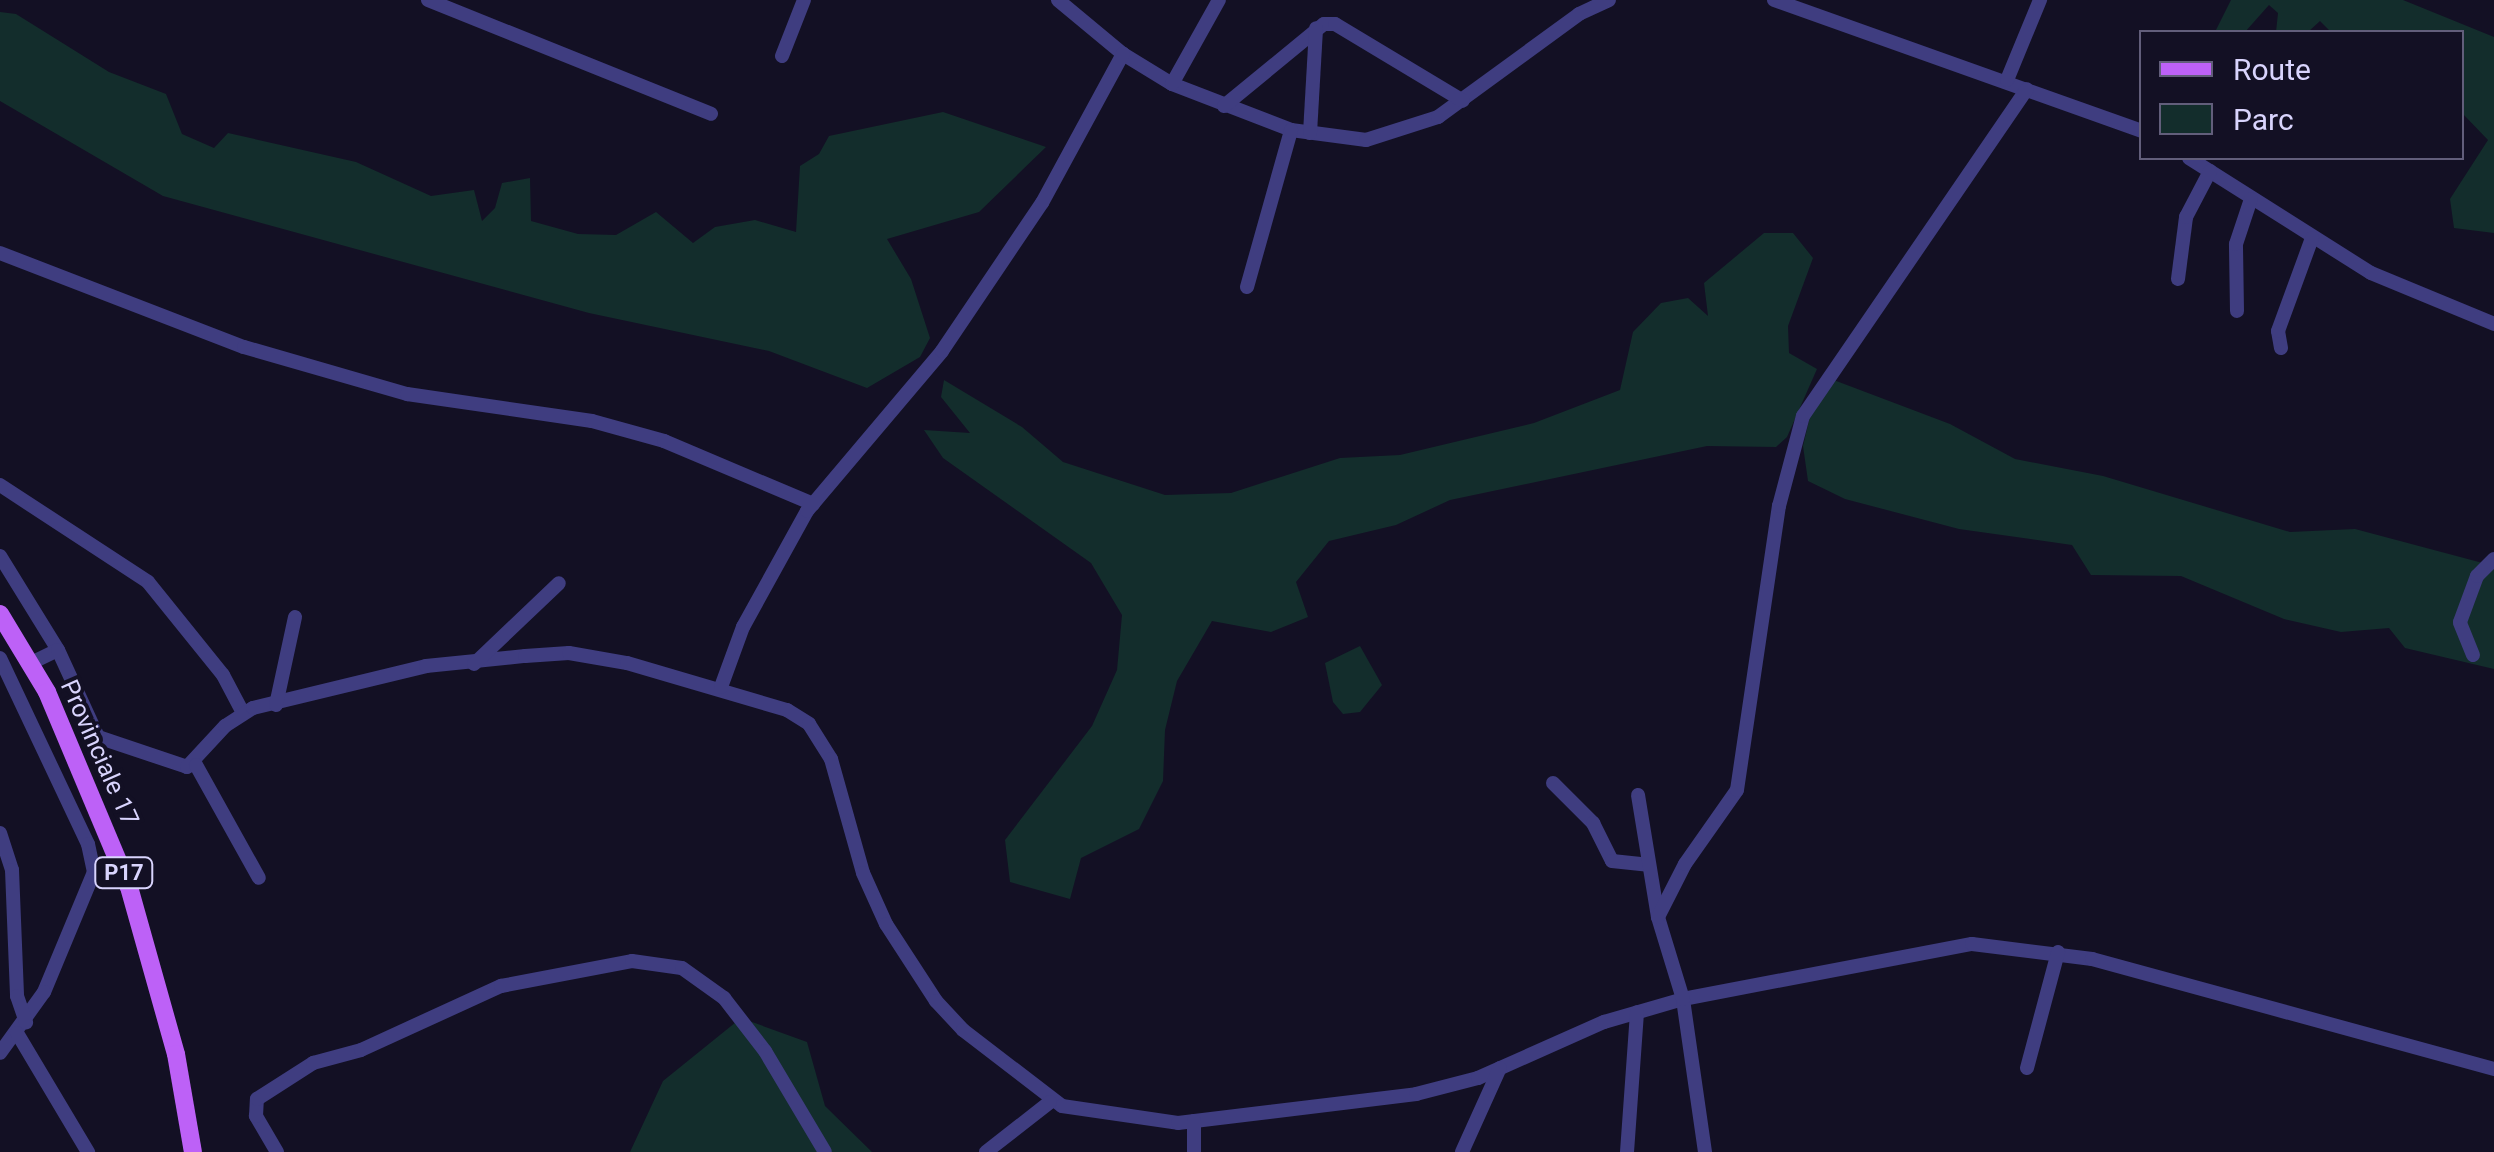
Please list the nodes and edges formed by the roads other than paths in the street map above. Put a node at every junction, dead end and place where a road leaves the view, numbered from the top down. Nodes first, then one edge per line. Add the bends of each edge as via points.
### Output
1 (428, 0) edge
2 (804, 0) edge
3 (1058, 0) edge
4 (1219, 0) edge
5 (1609, 0) edge
6 (1774, 0) edge
7 (2040, 0) edge
8 (1316, 28) junction
9 (1122, 54) junction
10 (782, 56) dead end
11 (2007, 80) junction
12 (1172, 84) junction
13 (2027, 88) junction
14 (1463, 101) junction
15 (1224, 106) junction
16 (711, 114) dead end
17 (1291, 130) junction
18 (2139, 131) edge
19 (1310, 133) junction
20 (2192, 160) edge
21 (2210, 172) junction
22 (2251, 199) junction
23 (2312, 238) junction
24 (0, 253) edge
25 (2178, 279) dead end
26 (1247, 286) dead end
27 (2236, 311) dead end
28 (2494, 324) edge
29 (2281, 348) dead end
30 (0, 485) edge
31 (813, 504) junction
32 (0, 556) edge
33 (2494, 558) edge
34 (559, 584) dead end
35 (0, 614) edge
36 (295, 617) dead end
37 (17, 641) junction
38 (58, 650) junction
39 (0, 655) edge
40 (2473, 655) dead end
41 (29, 664) junction
42 (474, 664) junction
43 (721, 687) junction
44 (276, 705) junction
45 (243, 713) junction
46 (74, 753) junction
47 (196, 765) junction
48 (54, 768) junction
49 (1552, 784) dead end
50 (1638, 795) dead end
51 (0, 833) edge
52 (1648, 864) junction
53 (258, 878) dead end
54 (1658, 917) junction
55 (2058, 952) junction
56 (1683, 999) junction
57 (1638, 1012) junction
58 (21, 1027) junction
59 (0, 1053) edge
60 (1500, 1068) junction
61 (2027, 1068) dead end
62 (2494, 1069) edge
63 (1050, 1102) junction
64 (1194, 1121) junction
65 (88, 1152) edge
66 (193, 1152) edge
67 (277, 1152) edge
68 (824, 1152) edge
69 (986, 1152) edge
70 (1194, 1152) edge
71 (1462, 1152) edge
72 (1627, 1152) edge
73 (1705, 1152) edge

1 - 16 street
2 - 10 street
3 - 9 street
4 - 12 street
5 - 14 street via 1579,14
6 - 11 street
7 - 11 street
8 - 14 street via 1336,24
8 - 15 street
8 - 19 street
9 - 12 street
9 - 31 street via 1042,202 942,351
11 - 13 street
12 - 15 street
13 - 18 street
13 - 54 street via 1803,416 1779,506 1737,790 1685,864
14 - 19 street via 1406,132 1366,140
15 - 17 street
17 - 19 street
17 - 26 street
20 - 21 street
21 - 22 street
21 - 25 street via 2186,216
22 - 23 street
22 - 27 street via 2236,244
23 - 28 street via 2372,273
23 - 29 street via 2278,331
24 - 31 street via 244,347 406,394 628,431
30 - 45 street via 148,582 224,675
31 - 43 street via 743,627
32 - 38 street
33 - 40 street via 2477,576 2460,622
34 - 42 street
35 - 37 main road, Provinciale 17 / P17
36 - 44 street
37 - 39 street
37 - 41 main road, Provinciale 17 / P17
38 - 41 street
38 - 47 street via 98,736 177,766
39 - 48 street
41 - 46 main road, Provinciale 17 / P17
42 - 43 street via 569,654
42 - 44 street via 374,677
43 - 63 street via 808,724 830,759 886,924 951,1019
44 - 45 street
45 - 47 street
46 - 48 street
46 - 66 main road, Provinciale 17 / P17 via 150,953
47 - 53 street
48 - 58 street via 94,872
49 - 52 street via 1593,824 1612,861
50 - 52 street
51 - 58 street via 12,870
52 - 54 street
54 - 56 street
55 - 56 street via 1942,947
55 - 61 street
55 - 62 street
56 - 57 street
56 - 73 street
57 - 60 street
57 - 72 street
58 - 59 street
58 - 65 street
60 - 64 street via 1416,1094
60 - 71 street
63 - 64 street
63 - 69 street
64 - 70 street
67 - 68 street via 256,1116 257,1098 312,1063 378,1043 501,986 632,960 682,968 724,998 765,1051

